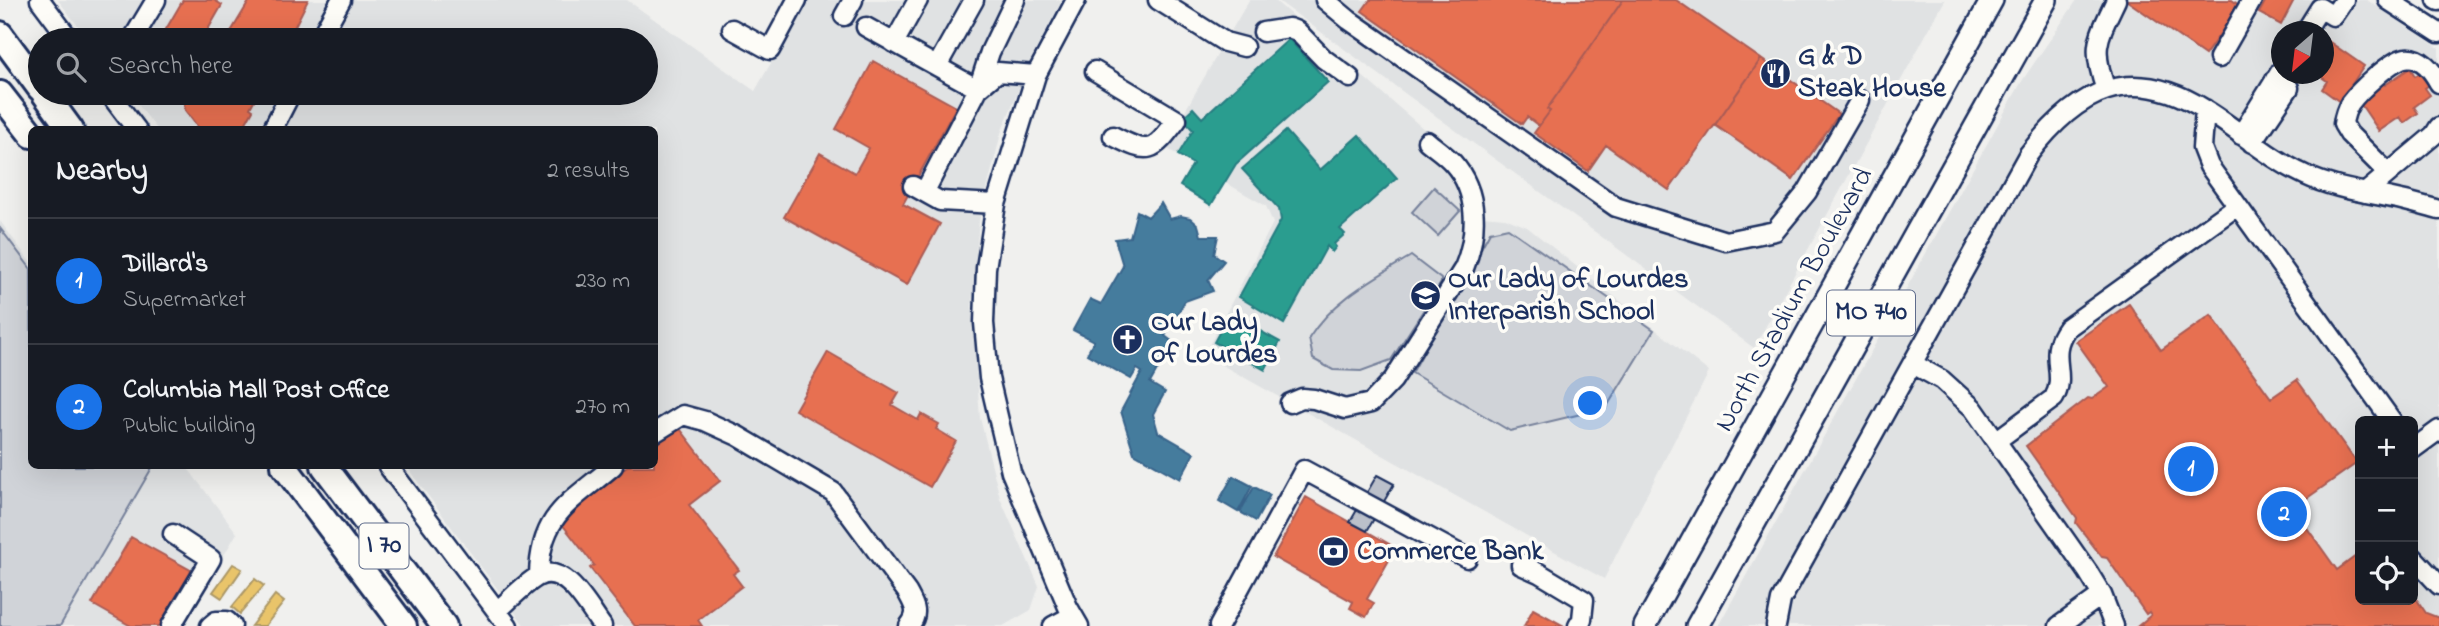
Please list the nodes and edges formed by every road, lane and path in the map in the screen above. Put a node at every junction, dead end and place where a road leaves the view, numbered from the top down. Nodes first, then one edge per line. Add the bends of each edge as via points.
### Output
1 (40, 0) edge
2 (156, 0) edge
3 (341, 0) edge
4 (797, 0) edge
5 (853, 0) edge
6 (918, 0) edge
7 (974, 0) edge
8 (1015, 0) edge
9 (1076, 0) edge
10 (1158, 0) edge
11 (1325, 0) edge
12 (1992, 0) edge
13 (2046, 0) edge
14 (2116, 0) edge
15 (2252, 0) edge
16 (2344, 0) edge
17 (2388, 0) edge
18 (844, 16) dead end
19 (2312, 21) edge
20 (866, 27) dead end
21 (61, 28) edge
22 (139, 28) edge
23 (326, 28) edge
24 (732, 29) dead end
25 (1263, 32) dead end
26 (2439, 33) edge
27 (0, 34) edge
28 (894, 43) junction
29 (1244, 47) dead end
30 (2219, 58) dead end
31 (937, 66) junction
32 (1095, 71) dead end
33 (28, 72) edge
34 (1036, 75) junction
35 (1350, 78) dead end
36 (2439, 83) edge
37 (2279, 84) edge
38 (978, 89) junction
39 (2106, 90) junction
40 (0, 94) edge
41 (1860, 100) dead end
42 (53, 105) edge
43 (118, 105) edge
44 (285, 105) edge
45 (2205, 109) junction
46 (68, 126) edge
47 (134, 126) edge
48 (274, 126) edge
49 (2439, 127) edge
50 (28, 130) edge
51 (1114, 136) dead end
52 (2246, 139) junction
53 (1427, 141) dead end
54 (2388, 173) junction
55 (2365, 193) junction
56 (996, 204) junction
57 (2237, 206) junction
58 (2439, 210) edge
59 (1913, 364) junction
60 (1290, 403) dead end
61 (2388, 416) edge
62 (658, 430) edge
63 (2439, 430) edge
64 (1996, 441) junction
65 (2418, 445) edge
66 (286, 469) edge
67 (326, 469) edge
68 (390, 469) edge
69 (610, 469) edge
70 (173, 534) dead end
71 (1467, 558) dead end
72 (2418, 562) edge
73 (1521, 565) dead end
74 (539, 576) junction
75 (2439, 585) edge
76 (2102, 595) junction
77 (497, 611) junction
78 (1075, 621) edge
79 (172, 626) edge
80 (210, 626) edge
81 (232, 626) edge
82 (404, 626) edge
83 (444, 626) edge
84 (509, 626) edge
85 (602, 626) edge
86 (909, 626) edge
87 (1053, 626) edge
88 (1219, 626) edge
89 (1578, 626) edge
90 (1645, 626) edge
91 (1697, 626) edge
92 (1776, 626) edge
93 (2060, 626) edge
94 (2114, 626) edge

1 - 21 street
2 - 22 street
3 - 23 street
4 - 24 street via 770,50
5 - 18 street
6 - 28 street
7 - 31 street
8 - 38 street
9 - 34 street
10 - 29 street via 1225,41
11 - 41 street via 1616,207 1726,241 1775,230 1807,192
12 - 90 main road, North Stadium Boulevard / MO 740
13 - 91 main road, MO 740
14 - 39 street via 2096,60
15 - 30 street
16 - 19 street via 2333,16 2320,8
17 - 26 street
20 - 28 street
25 - 35 street via 1297,31 1324,60
27 - 33 highway
28 - 31 street
31 - 38 street
32 - 51 street via 1177,120 1151,148 1139,149
34 - 38 street via 998,72
34 - 56 street
36 - 54 street via 2428,66 2405,58 2351,102 2343,124
37 - 52 street
38 - 56 street via 919,188 940,201
39 - 45 street via 2137,85 2171,92
39 - 59 street via 2086,97 2048,127 2028,155
40 - 50 highway
42 - 46 highway
43 - 47 street
44 - 48 street
45 - 52 street
45 - 57 street via 2202,148
49 - 54 street
52 - 55 street via 2305,175
53 - 60 street via 1452,163 1470,196 1474,236 1464,268 1393,380 1371,403 1345,409 1314,399
54 - 55 street
55 - 58 street
56 - 78 street via 986,268 989,378 1011,472
57 - 61 street
57 - 64 street via 2067,328 2056,354 2058,390 2054,398
59 - 64 street via 1942,380 1973,408
59 - 92 street via 1781,600
62 - 86 street via 682,415 705,421 833,492 907,592 916,609
63 - 65 street
64 - 76 street
66 - 82 highway, I 70
67 - 83 highway, I 70
68 - 77 street
69 - 74 street via 552,519 540,553
70 - 79 street via 211,559
71 - 88 street via 1304,470
72 - 75 street
73 - 89 street via 1584,600
74 - 77 street
74 - 85 street via 553,573 564,578
76 - 93 street
76 - 94 street
77 - 84 street
78 - 87 street
80 - 81 street via 216,621

